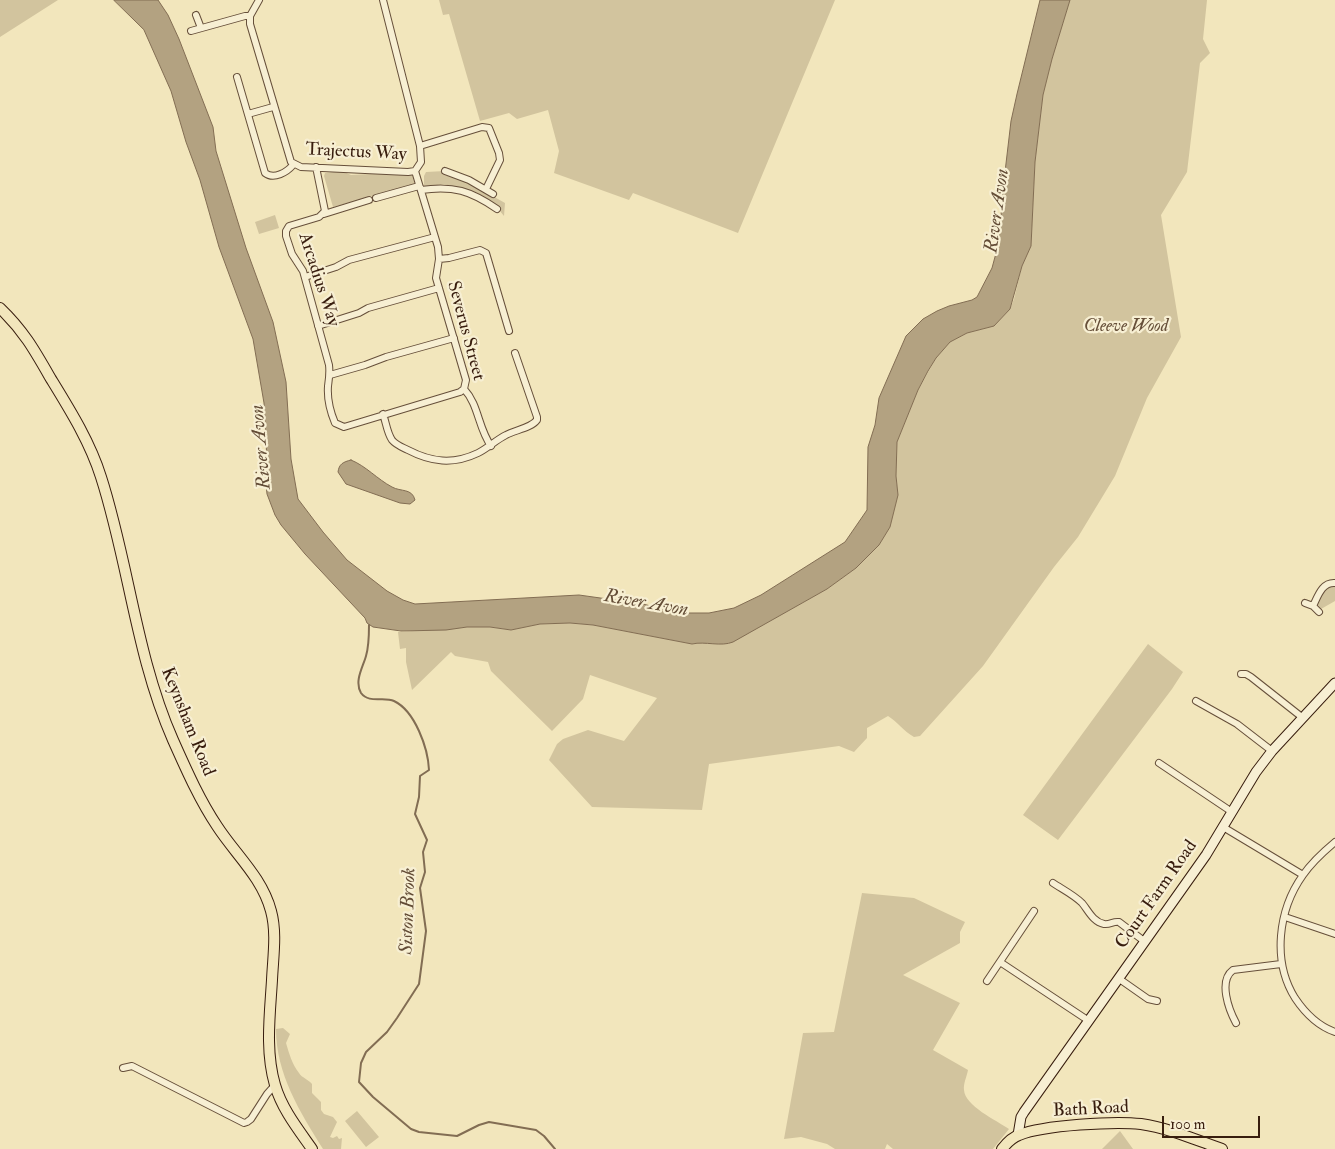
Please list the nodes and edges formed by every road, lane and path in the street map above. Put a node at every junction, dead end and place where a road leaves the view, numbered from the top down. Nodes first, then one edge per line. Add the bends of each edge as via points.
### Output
1 (259, 0) edge
2 (383, 0) edge
3 (196, 15) dead end
4 (250, 16) junction
5 (201, 28) junction
6 (191, 31) dead end
7 (237, 77) dead end
8 (274, 107) junction
9 (248, 114) junction
10 (420, 146) junction
11 (294, 165) junction
12 (316, 167) junction
13 (415, 171) junction
14 (445, 171) dead end
15 (420, 188) junction
16 (486, 189) junction
17 (493, 194) dead end
18 (497, 210) dead end
19 (324, 214) junction
20 (435, 237) junction
21 (439, 259) junction
22 (305, 277) junction
23 (439, 288) junction
24 (0, 308) edge
25 (318, 326) junction
26 (509, 331) dead end
27 (454, 338) junction
28 (515, 352) dead end
29 (330, 375) junction
30 (464, 389) junction
31 (383, 414) junction
32 (490, 446) junction
33 (1335, 583) edge
34 (1305, 604) dead end
35 (1313, 606) junction
36 (1319, 612) dead end
37 (1241, 674) dead end
38 (1335, 683) edge
39 (1196, 701) dead end
40 (1303, 718) junction
41 (1272, 751) junction
42 (1159, 763) dead end
43 (1232, 812) junction
44 (1223, 827) junction
45 (1335, 842) edge
46 (1302, 875) junction
47 (1053, 883) dead end
48 (1034, 911) dead end
49 (1285, 917) junction
50 (1335, 934) edge
51 (1144, 941) junction
52 (1000, 962) junction
53 (1282, 964) junction
54 (1118, 978) junction
55 (987, 981) dead end
56 (1157, 1001) dead end
57 (1089, 1021) junction
58 (1236, 1023) dead end
59 (1335, 1032) edge
60 (123, 1068) dead end
61 (275, 1086) junction
62 (1018, 1135) junction
63 (312, 1149) edge
64 (1002, 1149) edge
65 (1222, 1149) edge

1 - 4 street
2 - 10 street, Trajectus Way
3 - 5 street
4 - 5 street
4 - 8 street, Trajectus Way
5 - 6 street
7 - 9 street
8 - 9 street
8 - 11 street, Trajectus Way via 288,158
9 - 11 street via 266,175 286,172
10 - 13 street, Trajectus Way via 421,162
10 - 16 street via 482,127 489,128 500,160
11 - 12 street, Trajectus Way
12 - 13 street, Trajectus Way
12 - 19 street, Arcadius Way
13 - 15 street, Severus Street
14 - 16 street
15 - 18 street via 456,189 477,196
15 - 19 street, Arcadius Way
15 - 20 street, Severus Street
16 - 17 street
19 - 22 street, Arcadius Way via 289,226 286,231 292,254
20 - 21 street, Severus Street
20 - 22 street via 349,260
21 - 23 street, Severus Street via 436,273
21 - 26 street via 480,250 486,253
22 - 25 street, Arcadius Way
23 - 25 street
23 - 27 street, Severus Street
24 - 61 main road, Keynsham Road via 23,332 88,443 108,500 148,673 160,708 212,819 258,881 268,900 274,931 269,1036
25 - 29 street, Arcadius Way
27 - 29 street
27 - 30 street, Severus Street via 466,380
28 - 32 street via 537,420
29 - 31 street, Arcadius Way via 328,401 338,426 344,427
30 - 31 street, Arcadius Way
30 - 32 street, Severus Street via 474,402 484,437
31 - 32 street via 392,440 429,460 462,459
33 - 35 street via 1324,586
34 - 35 street
35 - 36 street
37 - 40 street via 1251,677
38 - 40 street, Court Farm Road
39 - 41 street via 1237,724
40 - 41 street, Court Farm Road
41 - 43 street, Court Farm Road
42 - 43 street
43 - 44 street, Court Farm Road
44 - 46 street
44 - 51 street, Court Farm Road
45 - 46 street
46 - 49 street
47 - 51 street via 1078,900 1102,924 1119,922
48 - 52 street
49 - 50 street
49 - 53 street via 1281,938
51 - 54 street, Court Farm Road
52 - 55 street
52 - 57 street
53 - 58 street via 1229,973 1227,1002 1229,1016
53 - 59 street via 1285,978 1301,1007 1315,1021
54 - 56 street via 1147,1003
54 - 57 street, Court Farm Road
57 - 62 street, Court Farm Road via 1021,1117
60 - 61 street via 132,1066 244,1123 251,1119
61 - 63 main road, Keynsham Road
62 - 64 main road
62 - 65 main road, Bath Road via 1075,1126 1143,1124

